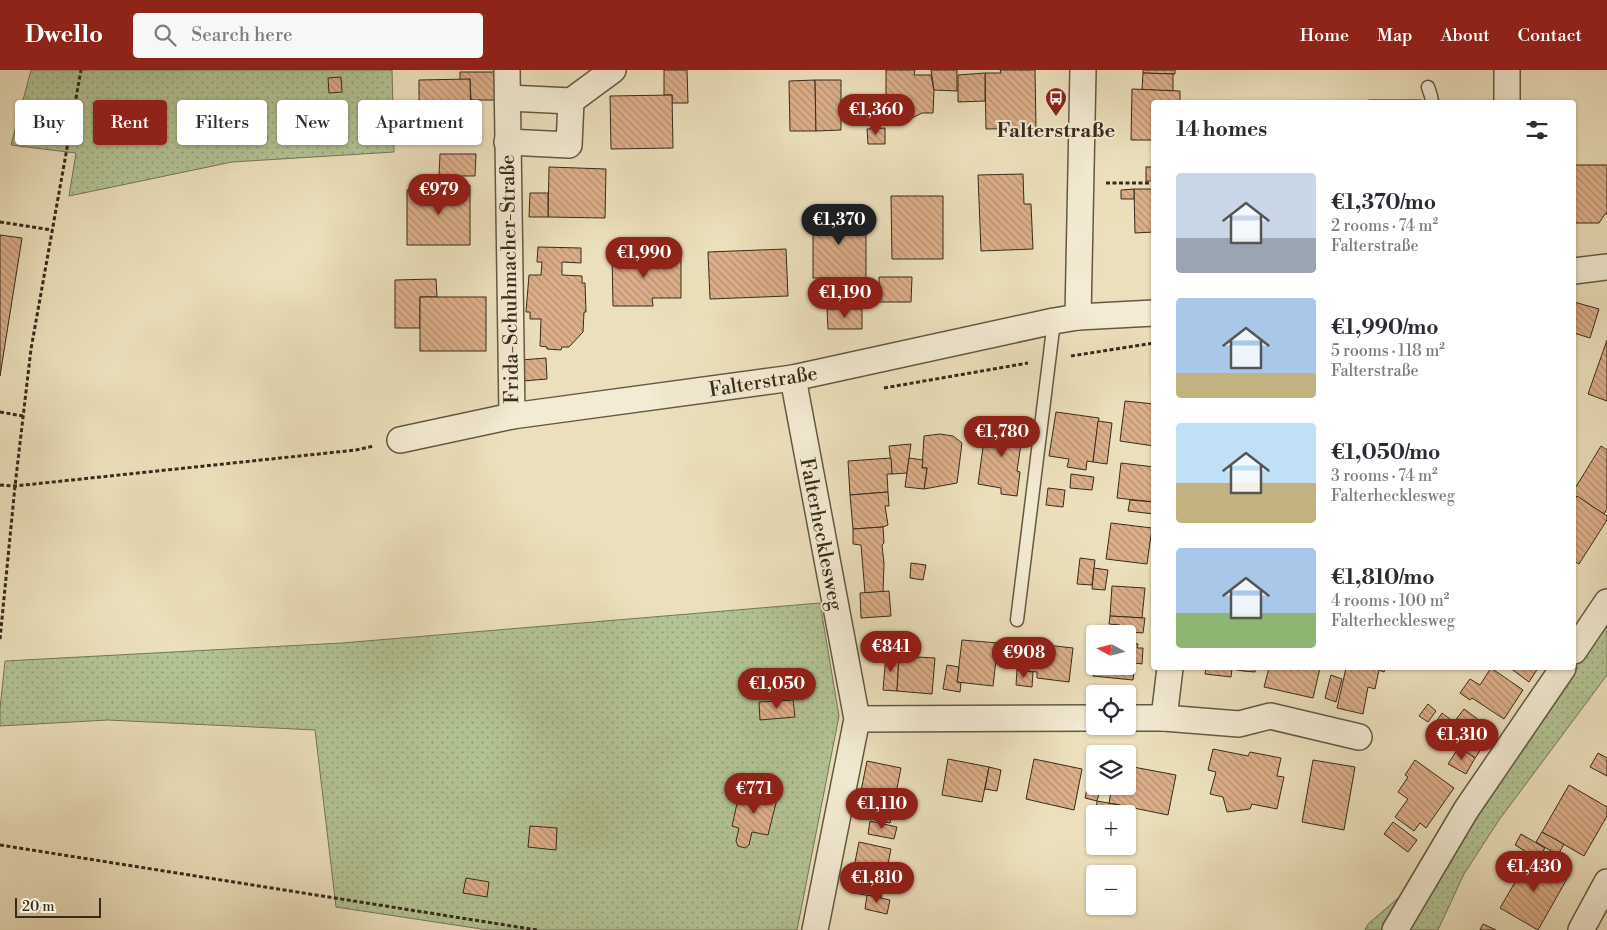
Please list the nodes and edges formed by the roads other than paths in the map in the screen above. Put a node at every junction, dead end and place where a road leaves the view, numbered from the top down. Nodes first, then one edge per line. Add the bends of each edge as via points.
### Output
1 (507, 70) edge
2 (613, 70) edge
3 (1083, 70) edge
4 (1507, 70) edge
5 (1428, 87) dead end
6 (508, 98) junction
7 (1432, 100) edge
8 (1507, 100) edge
9 (571, 101) junction
10 (507, 142) junction
11 (1607, 267) edge
12 (1576, 270) edge
13 (1151, 313) edge
14 (1066, 319) junction
15 (793, 378) junction
16 (512, 416) junction
17 (400, 440) road end
18 (1607, 602) edge
19 (1017, 620) dead end
20 (1576, 648) edge
21 (1170, 670) edge
22 (1562, 670) edge
23 (1086, 718) edge
24 (1136, 718) edge
25 (1164, 718) junction
26 (857, 719) junction
27 (1359, 737) dead end
28 (1607, 882) edge
29 (814, 930) edge
30 (1394, 930) edge
31 (1581, 930) edge

1 - 6 street, Frida-Schuhmacher-Straße
2 - 9 street
3 - 14 street via 1081,183
4 - 8 street
5 - 7 lane
6 - 9 street
6 - 10 street, Frida-Schuhmacher-Straße
9 - 10 street, Frida-Schuhmacher-Straße via 570,145
10 - 16 street, Frida-Schuhmacher-Straße
11 - 12 street
13 - 14 street, Falterstraße
14 - 15 street, Falterstraße
14 - 19 lane via 1050,360
15 - 16 street, Falterstraße
15 - 26 street, Falterhecklesweg
16 - 17 street, Falterstraße
18 - 20 street
21 - 25 street
22 - 30 street via 1466,810
23 - 26 street
24 - 25 street
25 - 27 street via 1239,724 1270,716
26 - 29 street, Falterhecklesweg
28 - 31 street

